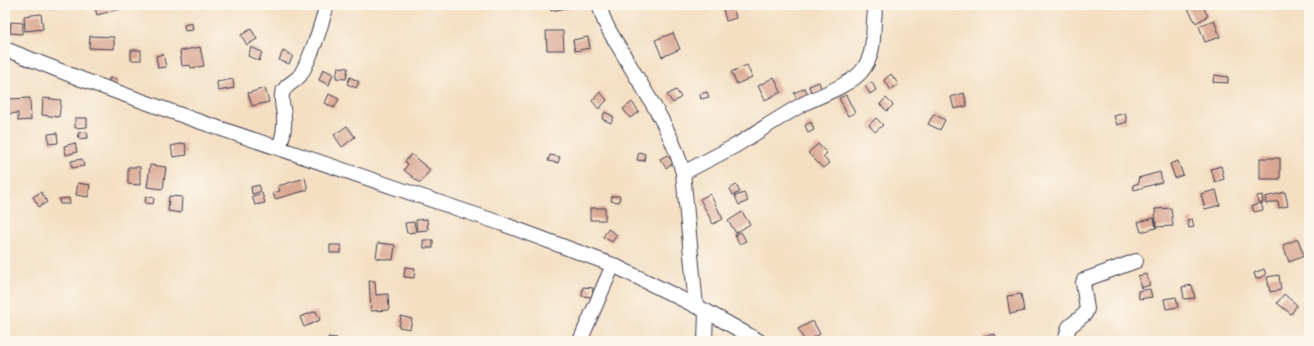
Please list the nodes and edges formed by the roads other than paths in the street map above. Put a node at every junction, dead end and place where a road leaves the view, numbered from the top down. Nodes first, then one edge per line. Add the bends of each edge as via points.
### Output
1 (327, 5) edge
2 (600, 5) edge
3 (876, 5) edge
4 (5, 49) edge
5 (279, 148) junction
6 (683, 173) junction
7 (1136, 261) dead end
8 (613, 265) junction
9 (701, 309) junction
10 (580, 341) edge
11 (705, 341) edge
12 (759, 341) edge
13 (1065, 341) edge

1 - 5 street via 316,42 300,76 283,92 284,135
2 - 6 street via 611,34 669,131
3 - 6 street via 873,45 868,61 860,73
4 - 5 street via 81,79
5 - 8 street via 503,224
6 - 9 street
7 - 13 street via 1084,280 1087,308 1085,314 1069,327
8 - 9 street
8 - 10 street
9 - 11 street
9 - 12 street

